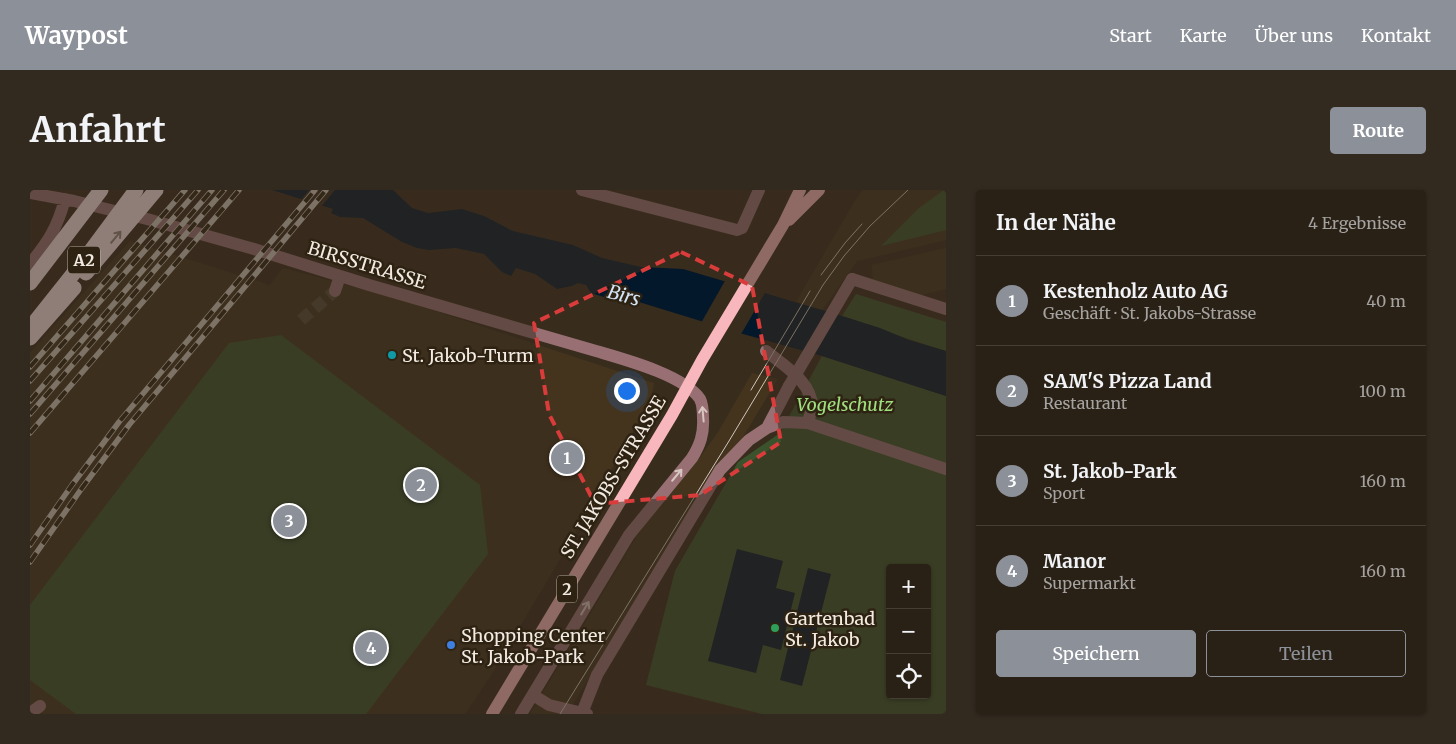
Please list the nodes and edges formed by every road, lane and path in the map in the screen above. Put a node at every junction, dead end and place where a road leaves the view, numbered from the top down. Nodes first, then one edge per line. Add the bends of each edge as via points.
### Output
1 (88, 190) edge
2 (101, 190) edge
3 (136, 190) edge
4 (156, 190) edge
5 (582, 190) edge
6 (759, 190) edge
7 (800, 190) edge
8 (819, 192) edge
9 (30, 193) edge
10 (65, 199) junction
11 (783, 225) junction
12 (30, 264) edge
13 (30, 273) edge
14 (340, 276) junction
15 (30, 283) edge
16 (335, 291) tunnel mouth
17 (946, 309) edge
18 (30, 328) edge
19 (30, 338) edge
20 (766, 351) dead end
21 (687, 387) junction
22 (808, 423) junction
23 (767, 428) junction
24 (946, 469) edge
25 (533, 695) junction
26 (30, 713) edge
27 (585, 713) edge
28 (34, 714) edge
29 (492, 714) edge
30 (520, 714) edge

1 - 13 highway
2 - 15 highway, A2, bridge
3 - 18 highway, A2, bridge
19 -> 4 highway, bridge
5 - 6 street via 737,230 742,228
7 - 11 main road, 2
8 - 11 main road, 2
9 - 10 street, BIRSSTRASSE
10 - 12 street via 59,220
10 - 14 street, BIRSSTRASSE
11 - 21 main road, ST. JAKOBS-STRASSE / 2
14 - 16 street
14 - 21 street, BIRSSTRASSE via 632,362
17 - 23 street, bridge via 852,279
20 - 22 street via 800,379 810,394 812,408
25 -> 21 street via 628,535 699,447 703,433 702,404
21 - 29 main road, ST. JAKOBS-STRASSE / 2
22 - 23 street via 783,422
22 - 24 street
23 - 27 street via 749,440 720,470 597,675
25 - 27 street via 550,705
25 - 30 street
26 - 28 street via 40,706

